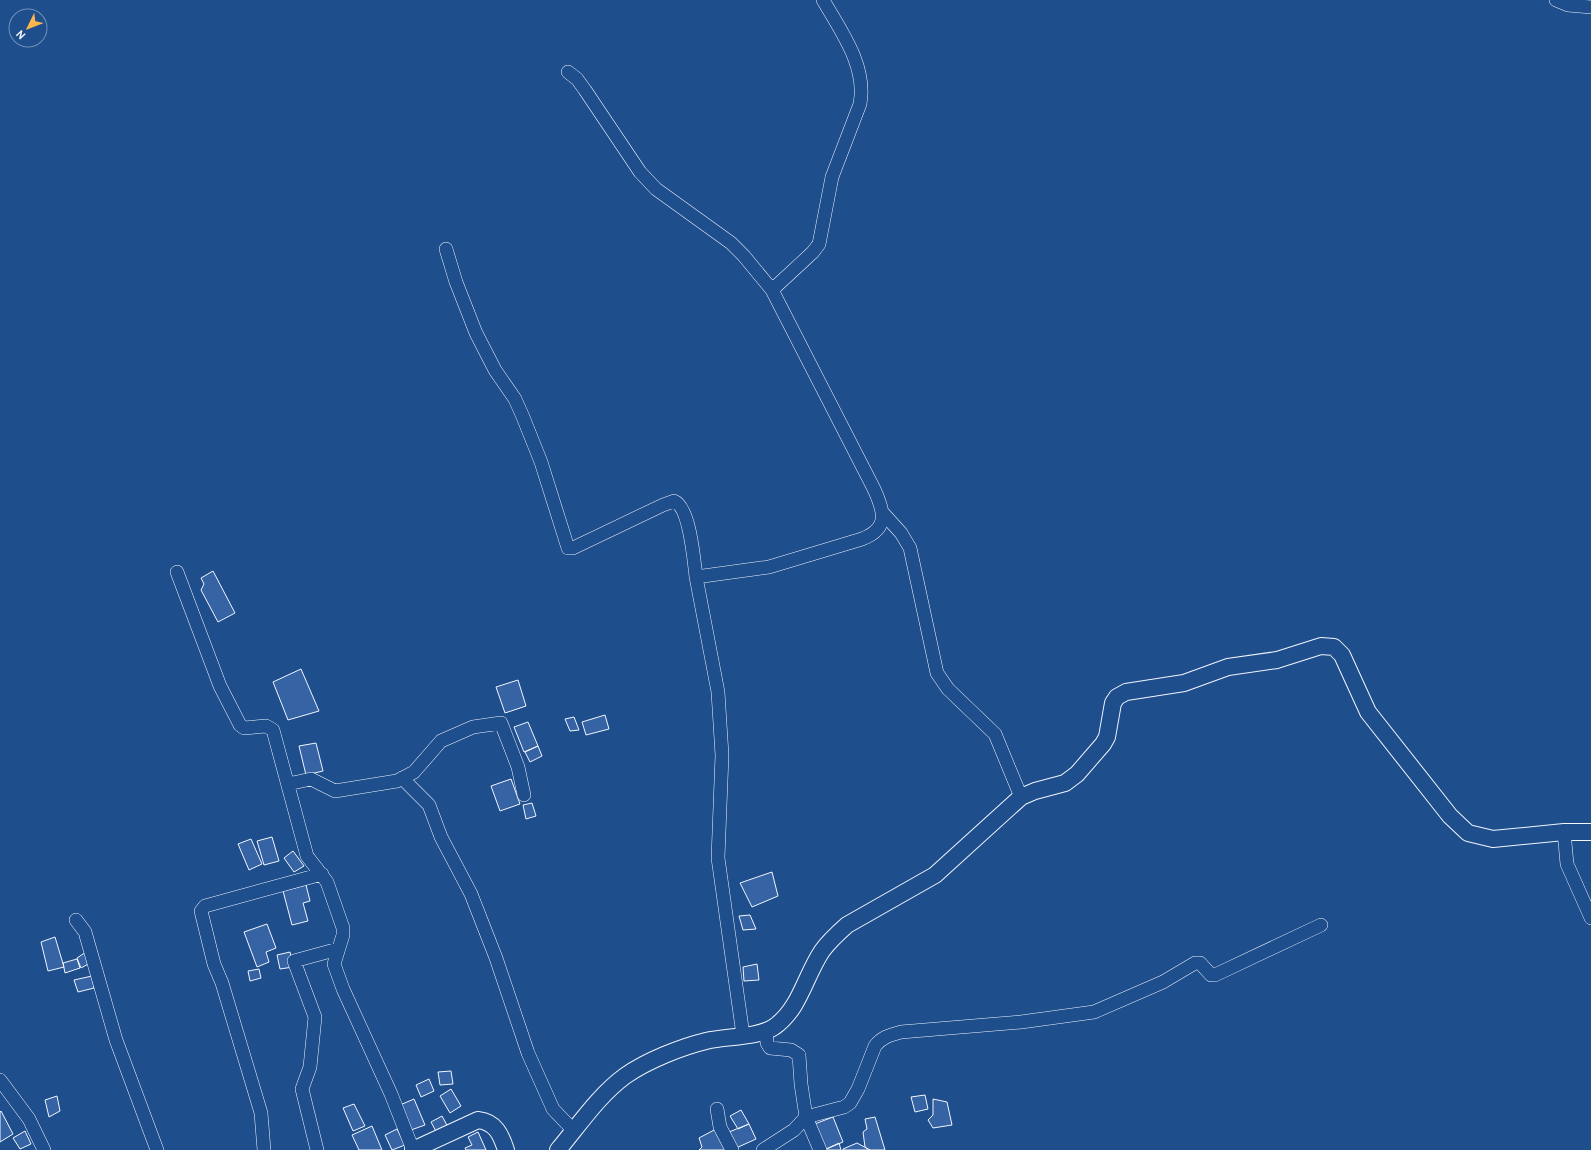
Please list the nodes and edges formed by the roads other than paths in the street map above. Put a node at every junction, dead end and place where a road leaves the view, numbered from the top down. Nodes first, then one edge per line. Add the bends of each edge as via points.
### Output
1 (823, 0) edge
2 (1556, 0) edge
3 (1591, 7) edge
4 (568, 72) dead end
5 (446, 249) dead end
6 (772, 290) junction
7 (883, 513) junction
8 (177, 572) dead end
9 (696, 577) junction
10 (402, 778) junction
11 (288, 784) junction
12 (524, 795) dead end
13 (1020, 797) junction
14 (1564, 832) junction
15 (1591, 832) edge
16 (322, 874) junction
17 (1591, 918) edge
18 (76, 920) dead end
19 (1321, 925) dead end
20 (338, 949) junction
21 (766, 1031) junction
22 (742, 1035) junction
23 (0, 1080) edge
24 (717, 1109) dead end
25 (806, 1117) junction
26 (574, 1131) junction
27 (44, 1150) edge
28 (157, 1150) edge
29 (264, 1150) edge
30 (317, 1150) edge
31 (413, 1150) edge
32 (506, 1150) edge
33 (558, 1150) edge
34 (732, 1150) edge
35 (763, 1150) edge
36 (820, 1150) edge

1 - 6 street via 853,56 860,76 860,104 832,177 819,244
2 - 3 street via 1568,5
4 - 6 street via 585,90 640,172 656,189 731,243
5 - 9 street via 476,333 523,417 541,462 568,548 573,548 674,501 680,504 684,511
6 - 7 street via 874,489
7 - 9 street via 879,528 862,539 769,568
7 - 13 street via 901,533 910,548 938,673 948,689 995,734
8 - 11 street via 232,710 244,728 266,726 273,730
9 - 22 street via 718,692 722,755 718,858
10 - 11 street via 335,791 311,779
10 - 12 street via 414,772 441,741 473,727 501,723 518,767
10 - 26 street via 429,805 440,837 471,894 528,1053 552,1109
11 - 16 street via 307,856
13 - 14 street via 1065,782 1077,774 1103,744 1113,703 1126,692 1184,683 1228,667 1277,660 1329,645 1342,655 1368,712 1450,816 1464,829 1476,836 1493,839
13 - 21 street via 935,875 863,915 835,936 822,952 799,998 783,1018
14 - 15 street
14 - 17 street via 1567,864
16 - 20 street via 343,928
16 - 29 street via 205,906 201,911 212,956 261,1113
18 - 28 street via 85,932 116,1040
19 - 25 street via 1216,975 1211,974 1200,963 1195,963 1163,982 1094,1012 1020,1022 901,1032 886,1036 875,1046 850,1103
20 - 30 street via 294,961 315,1017 310,1067 302,1089
20 - 31 street via 334,964 343,989 391,1094
21 - 22 street
21 - 25 street via 770,1048 791,1050 799,1055 800,1084
22 - 26 street via 706,1041 681,1049 626,1076 601,1099
23 - 27 street via 29,1119
24 - 34 street via 720,1127
25 - 35 street via 794,1130
25 - 36 street
26 - 33 street
31 - 32 street via 478,1120 486,1121 496,1128

